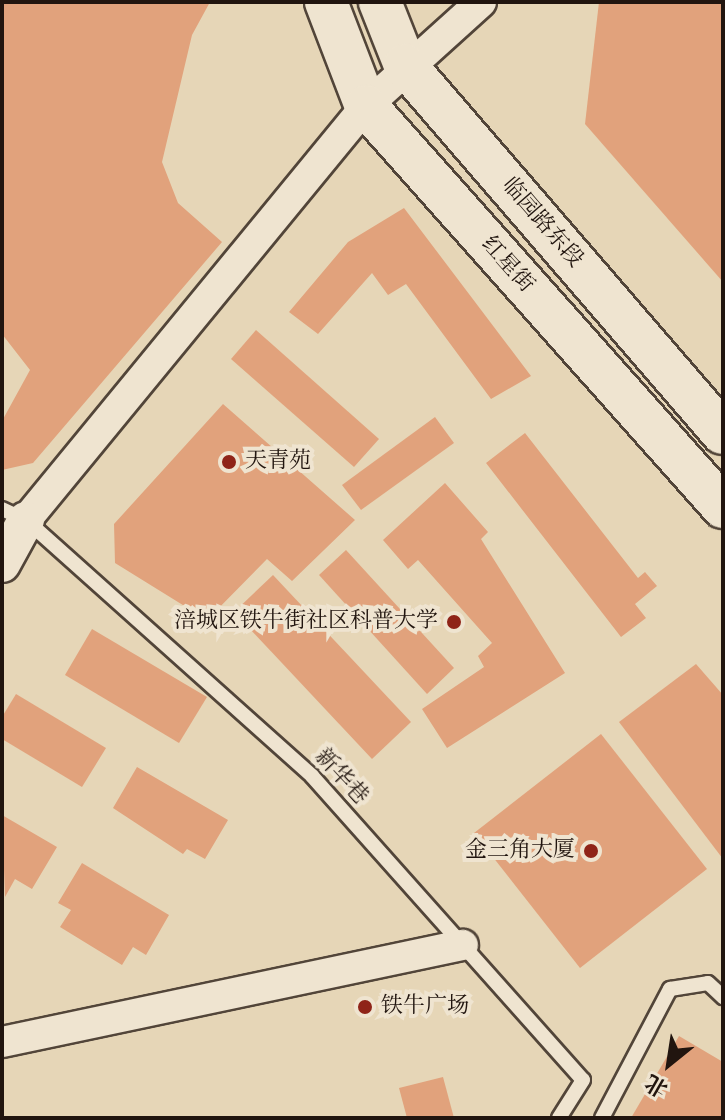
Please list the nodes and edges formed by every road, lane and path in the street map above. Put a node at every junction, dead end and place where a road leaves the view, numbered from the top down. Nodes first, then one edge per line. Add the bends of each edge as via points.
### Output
1 (326, 2) edge
2 (380, 2) edge
3 (481, 2) edge
4 (405, 65) junction
5 (366, 106) junction
6 (723, 433) edge
7 (723, 507) edge
8 (14, 515) edge
9 (2, 564) edge
10 (463, 945) junction
11 (723, 997) edge
12 (2, 1042) edge
13 (559, 1118) edge
14 (602, 1118) edge

1 - 5 main road, 红星街
2 - 4 main road, 临园路东段
3 - 4 street
4 - 5 street
4 - 6 main road, 临园路东段
5 - 7 main road, 红星街
5 - 8 street
8 - 9 street
8 - 10 lane, 新华巷 via 312,776
10 - 12 street
10 - 13 lane, 新华巷 via 583,1080
11 - 14 lane via 708,983 670,989

